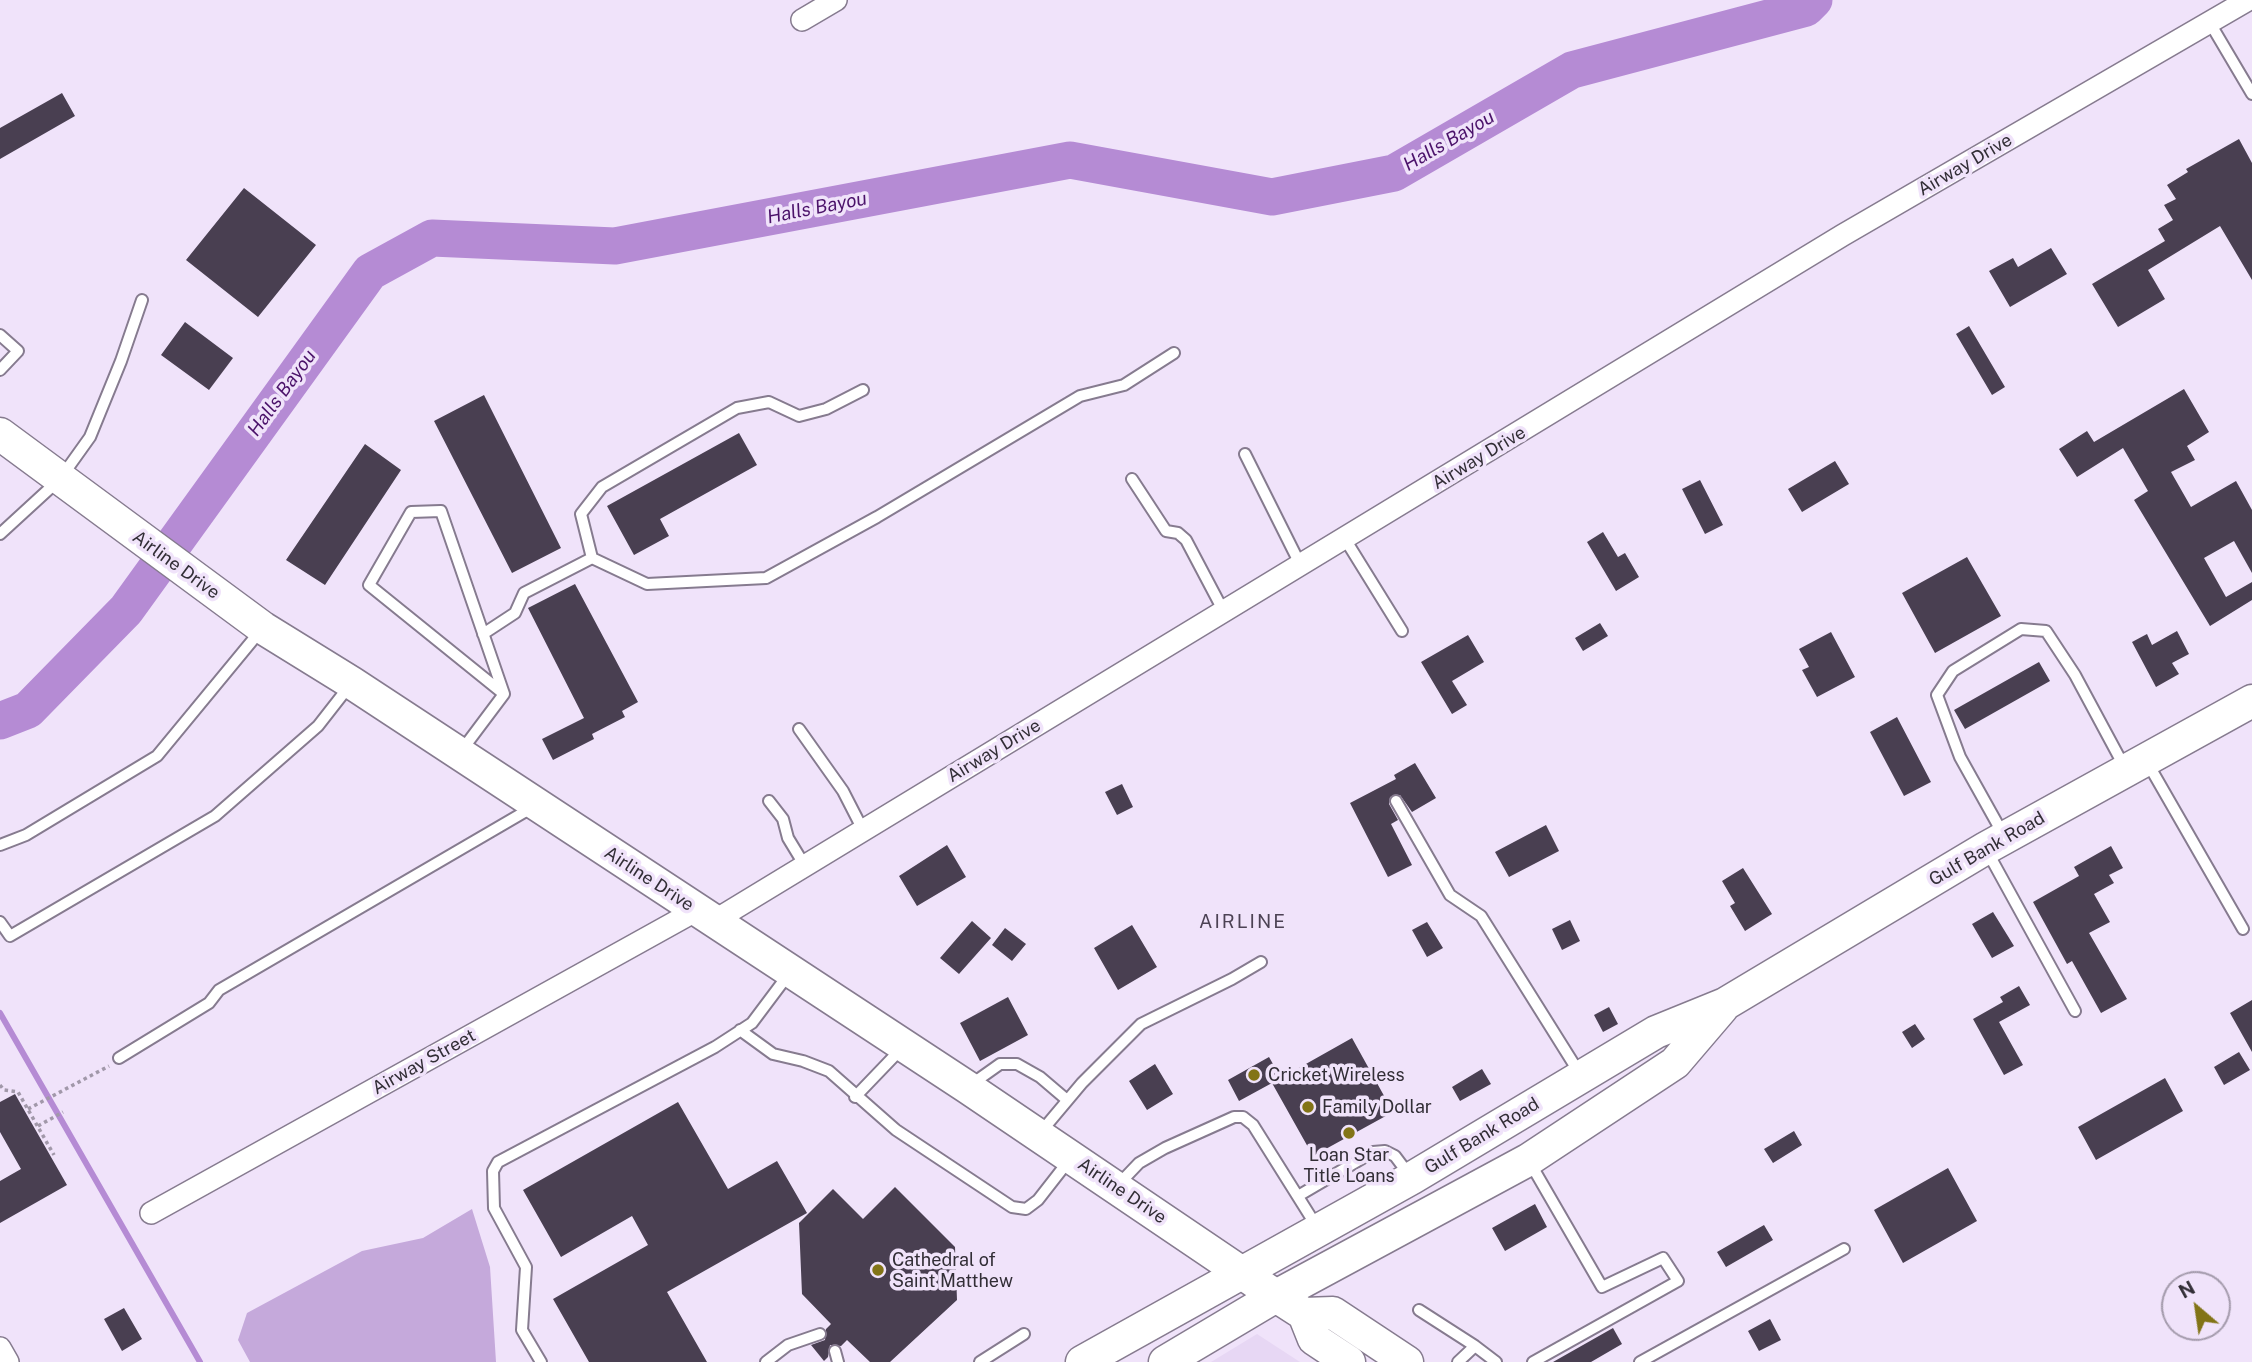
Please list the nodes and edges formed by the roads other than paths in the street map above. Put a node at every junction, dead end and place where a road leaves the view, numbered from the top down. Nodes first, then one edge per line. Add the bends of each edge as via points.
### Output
1 (836, 0) edge
2 (2248, 0) edge
3 (802, 20) dead end
4 (2210, 23) junction
5 (2252, 94) edge
6 (142, 300) dead end
7 (0, 335) edge
8 (1174, 353) dead end
9 (0, 370) edge
10 (863, 390) dead end
11 (0, 434) edge
12 (1245, 454) dead end
13 (60, 479) junction
14 (1132, 480) dead end
15 (0, 534) edge
16 (1345, 539) junction
17 (592, 558) junction
18 (1301, 566) junction
19 (1224, 612) junction
20 (262, 628) junction
21 (1402, 631) dead end
22 (483, 634) junction
23 (352, 683) junction
24 (504, 694) junction
25 (2252, 701) edge
26 (799, 729) dead end
27 (459, 755) junction
28 (2136, 765) junction
29 (769, 801) dead end
30 (1396, 801) dead end
31 (535, 805) junction
32 (863, 830) junction
33 (1995, 843) junction
34 (0, 845) edge
35 (805, 866) junction
36 (705, 916) junction
37 (0, 922) edge
38 (2243, 929) dead end
39 (1261, 962) dead end
40 (791, 972) junction
41 (1725, 1004) junction
42 (2074, 1011) dead end
43 (740, 1030) junction
44 (904, 1046) junction
45 (119, 1058) road end
46 (1581, 1076) junction
47 (967, 1087) junction
48 (855, 1097) junction
49 (1068, 1100) junction
50 (1039, 1135) junction
51 (1072, 1157) junction
52 (1528, 1160) junction
53 (1412, 1178) junction
54 (1116, 1187) junction
55 (1298, 1195) junction
56 (151, 1213) dead end
57 (1318, 1229) junction
58 (1844, 1249) dead end
59 (1241, 1272) junction
60 (1276, 1296) junction
61 (1419, 1310) dead end
62 (1304, 1314) junction
63 (820, 1334) dead end
64 (1024, 1334) dead end
65 (1475, 1346) junction
66 (0, 1348) edge
67 (8, 1362) edge
68 (541, 1362) edge
69 (766, 1362) edge
70 (980, 1362) edge
71 (1082, 1362) edge
72 (1165, 1362) edge
73 (1349, 1362) edge
74 (1406, 1362) edge
75 (1458, 1362) edge
76 (1496, 1362) edge
77 (1533, 1362) edge
78 (1640, 1362) edge

1 - 3 street
2 - 4 street, Airway Drive
4 - 5 lane
4 - 16 street, Airway Drive via 1843,235
6 - 13 lane via 90,437
7 - 9 lane via 18,351
8 - 17 lane via 1124,385 1080,396 766,578 647,584
10 - 17 lane via 826,409 799,416 769,401 737,408 602,487 581,514
11 - 13 main road, Airline Drive
12 - 18 lane
13 - 15 lane
13 - 20 main road, Airline Drive
14 - 19 lane via 1166,531 1186,540
16 - 18 street, Airway Drive
16 - 21 lane
17 - 22 lane via 524,593 515,613
18 - 19 street, Airway Drive
19 - 32 street, Airway Drive
20 - 23 main road, Airline Drive
20 - 34 lane via 157,756 26,835
22 - 24 lane
22 - 24 lane via 441,511 411,512 369,585
23 - 27 main road, Airline Drive
23 - 37 lane via 318,726 215,816 10,936
24 - 27 lane
25 - 28 main road, Gulf Bank Road
26 - 32 lane via 843,791
27 - 31 main road, Airline Drive
28 - 33 main road, Gulf Bank Road
28 - 33 lane via 2046,631 2021,629 1952,671 1937,695
28 - 38 lane
29 - 35 lane via 783,819 788,838
30 - 46 lane via 1450,895 1481,916
31 - 36 main road, Airline Drive
31 - 45 lane via 219,990 209,1003
32 - 35 street, Airway Drive
33 - 41 main road, Gulf Bank Road
33 - 42 lane
35 - 36 street, Airway Drive
36 - 40 main road, Airline Drive
36 - 56 street, Airway Street
39 - 49 lane via 1141,1024
40 - 43 lane via 752,1023
40 - 44 main road, Airline Drive
41 - 46 main road, Gulf Bank Road via 1656,1032
41 - 52 main road, Gulf Bank Road via 1675,1063
43 - 48 lane via 773,1054 829,1071
43 - 68 lane via 498,1162 493,1171 494,1208 526,1267 522,1330
44 - 47 main road, Airline Drive
44 - 48 lane
46 - 53 main road, Gulf Bank Road
47 - 49 lane via 1000,1064 1017,1064
47 - 50 main road, Airline Drive
48 - 51 lane via 896,1130 1012,1207 1026,1209 1038,1200
49 - 50 lane
50 - 51 main road, Airline Drive
51 - 54 main road, Airline Drive
52 - 60 main road, Gulf Bank Road
52 - 77 lane via 1602,1287 1662,1258 1678,1281
53 - 55 lane via 1395,1156 1373,1152
53 - 57 main road, Gulf Bank Road
54 - 55 lane via 1139,1163 1165,1148 1243,1117 1253,1125
54 - 59 main road, Airline Drive
55 - 57 lane
57 - 59 main road, Gulf Bank Road
58 - 78 lane
59 - 60 main road, Airline Drive
59 - 71 main road, Gulf Bank Road
60 - 62 main road, Airline Drive
60 - 72 main road, Gulf Bank Road
61 - 65 lane
62 - 73 main road, Airline Drive via 1314,1339
62 - 74 main road, Airline Drive via 1333,1313
63 - 69 lane via 788,1345
64 - 70 lane
65 - 75 lane
65 - 76 lane
66 - 67 street

